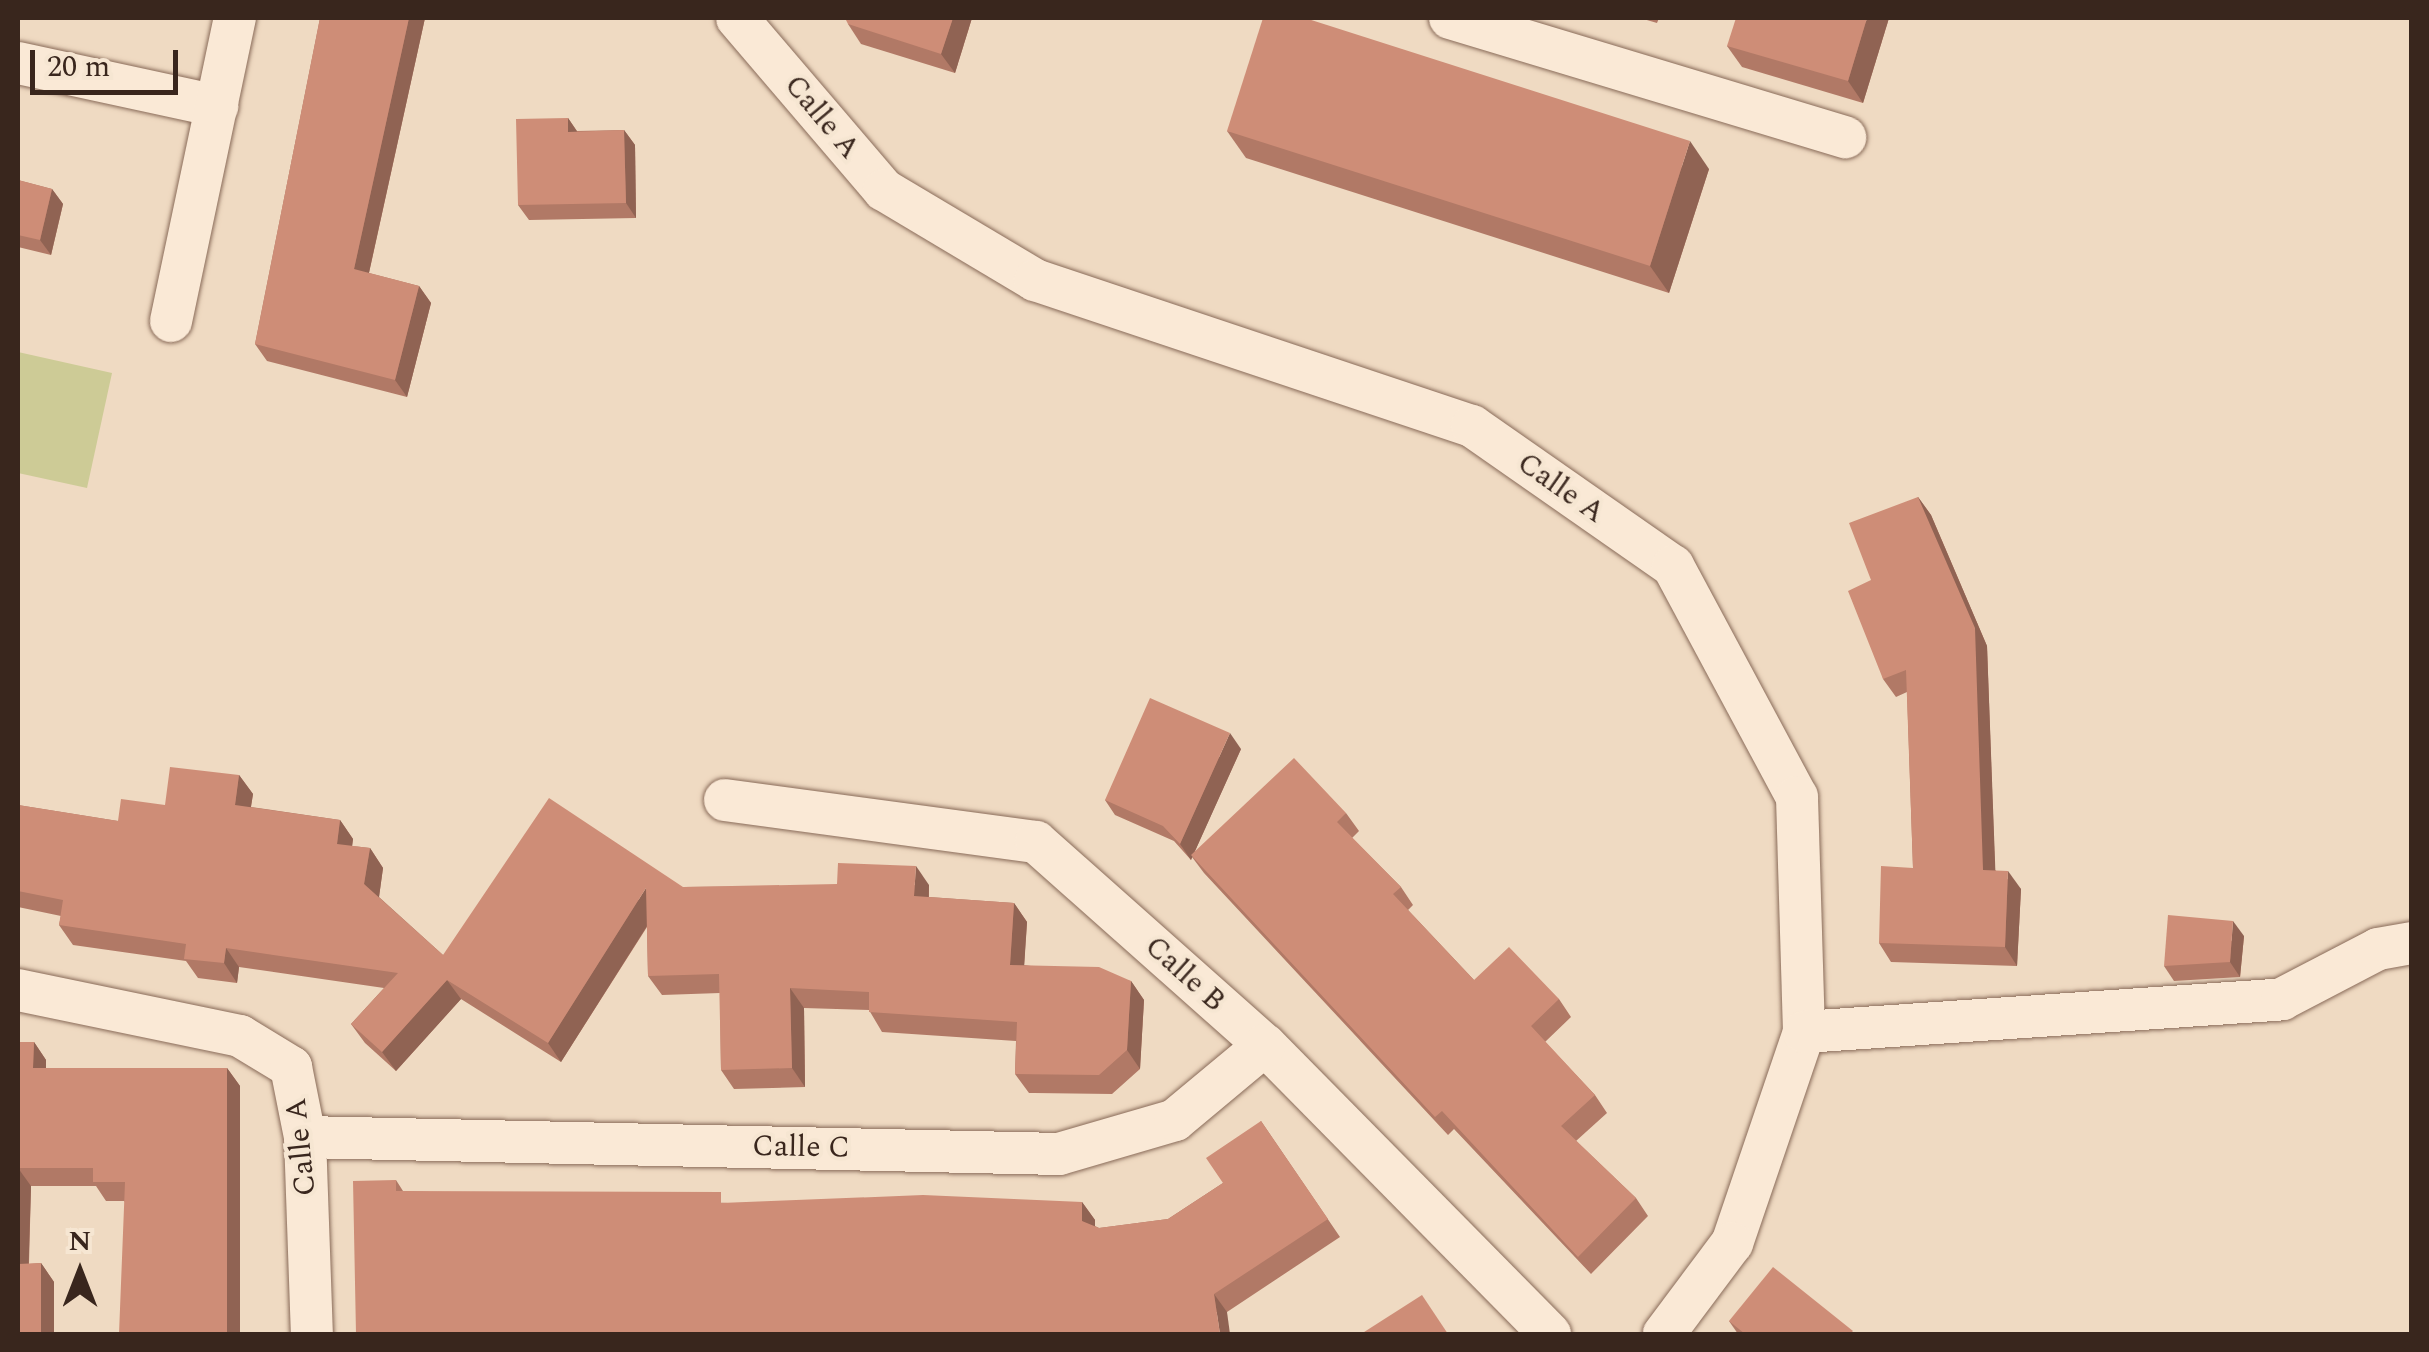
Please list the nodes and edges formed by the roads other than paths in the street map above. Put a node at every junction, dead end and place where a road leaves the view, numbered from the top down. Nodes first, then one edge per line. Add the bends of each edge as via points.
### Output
1 (236, 18) edge
2 (737, 18) edge
3 (1450, 18) edge
4 (18, 63) edge
5 (217, 106) junction
6 (1845, 137) dead end
7 (171, 321) dead end
8 (725, 800) dead end
9 (2412, 943) edge
10 (18, 990) edge
11 (1804, 1032) junction
12 (1264, 1045) junction
13 (305, 1137) junction
14 (312, 1334) edge
15 (1550, 1334) edge
16 (1664, 1334) edge

1 - 5 street
2 - 11 street, Calle A via 884,190 1035,280 1472,426 1674,566 1797,797
3 - 6 street
4 - 5 street
5 - 7 street
8 - 12 street, Calle B via 1036,842
9 - 11 street via 2378,950 2282,999
10 - 13 street, Calle A via 240,1036 292,1067
11 - 16 street, Calle A via 1732,1244
12 - 13 street, Calle C via 1175,1120 1059,1154
12 - 15 street, Calle B
13 - 14 street, Calle A

